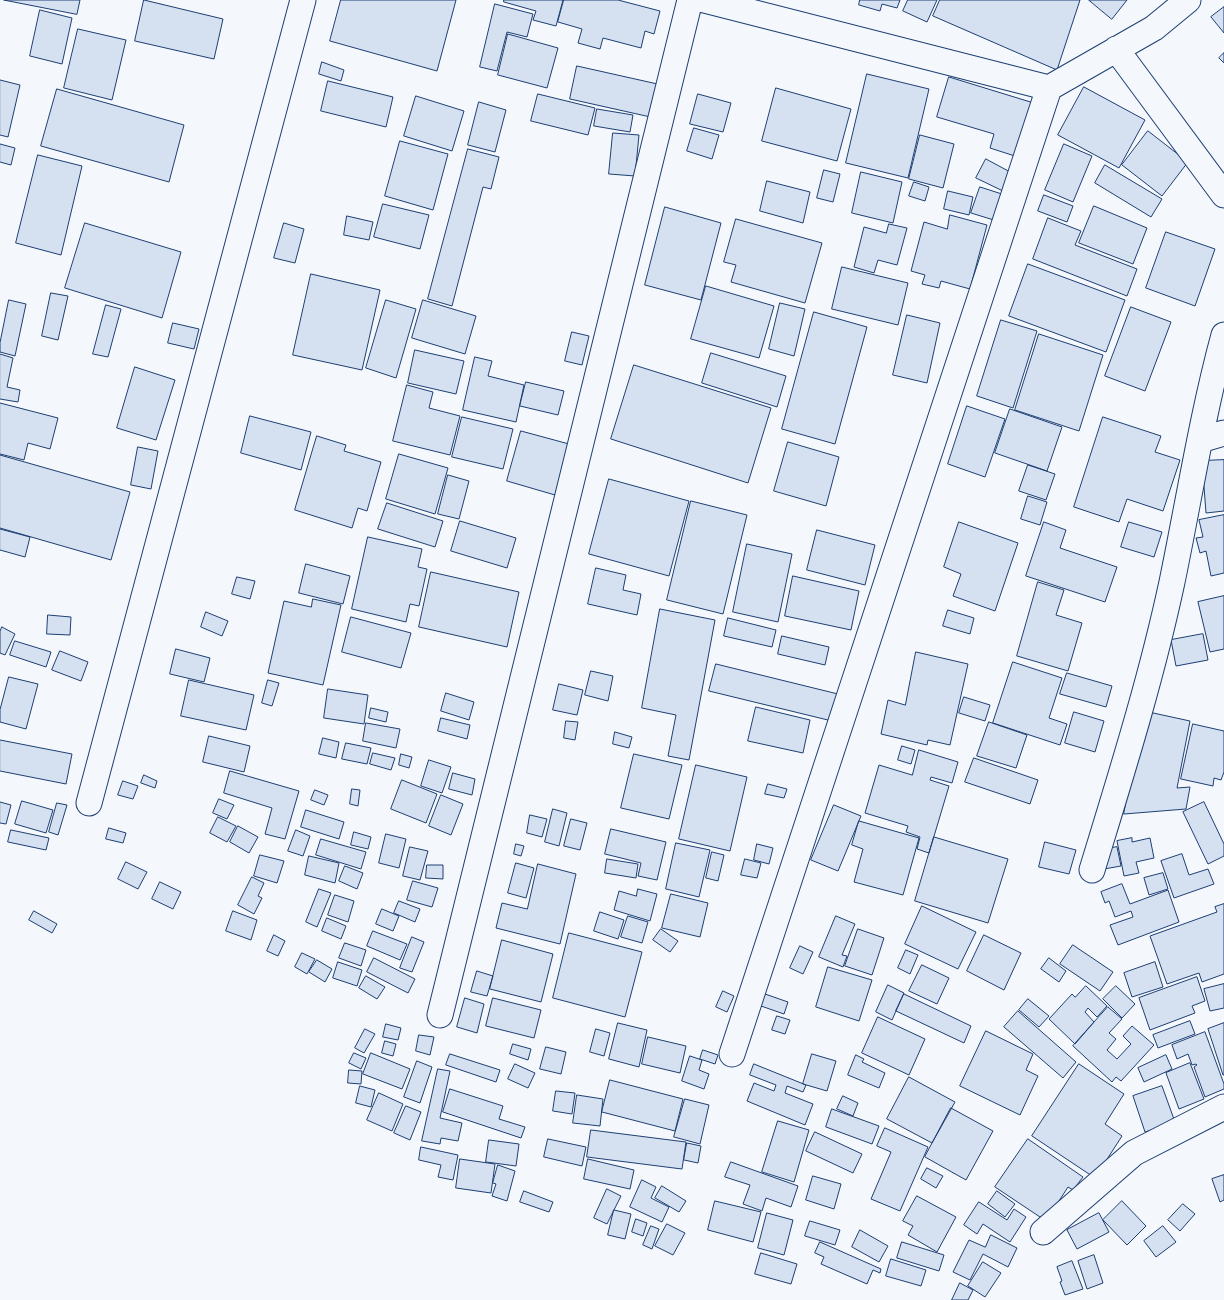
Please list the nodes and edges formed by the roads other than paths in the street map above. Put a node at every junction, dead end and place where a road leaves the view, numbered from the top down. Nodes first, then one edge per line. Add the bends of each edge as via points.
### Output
1 (303, 0) edge
2 (690, 0) edge
3 (704, 0) edge
4 (1188, 0) edge
5 (1116, 49) junction
6 (1049, 88) junction
7 (1224, 195) edge
8 (1224, 335) edge
9 (1224, 432) edge
10 (1200, 440) junction
11 (89, 803) dead end
12 (1092, 870) dead end
13 (440, 1015) dead end
14 (732, 1054) dead end
15 (1224, 1107) edge
16 (1044, 1232) dead end

1 - 11 street
2 - 13 street
3 - 6 street
4 - 5 street via 1154,28
5 - 6 street
5 - 7 street
6 - 14 street
8 - 10 street
9 - 10 street
10 - 12 street via 1172,584 1132,741
15 - 16 street via 1134,1153

